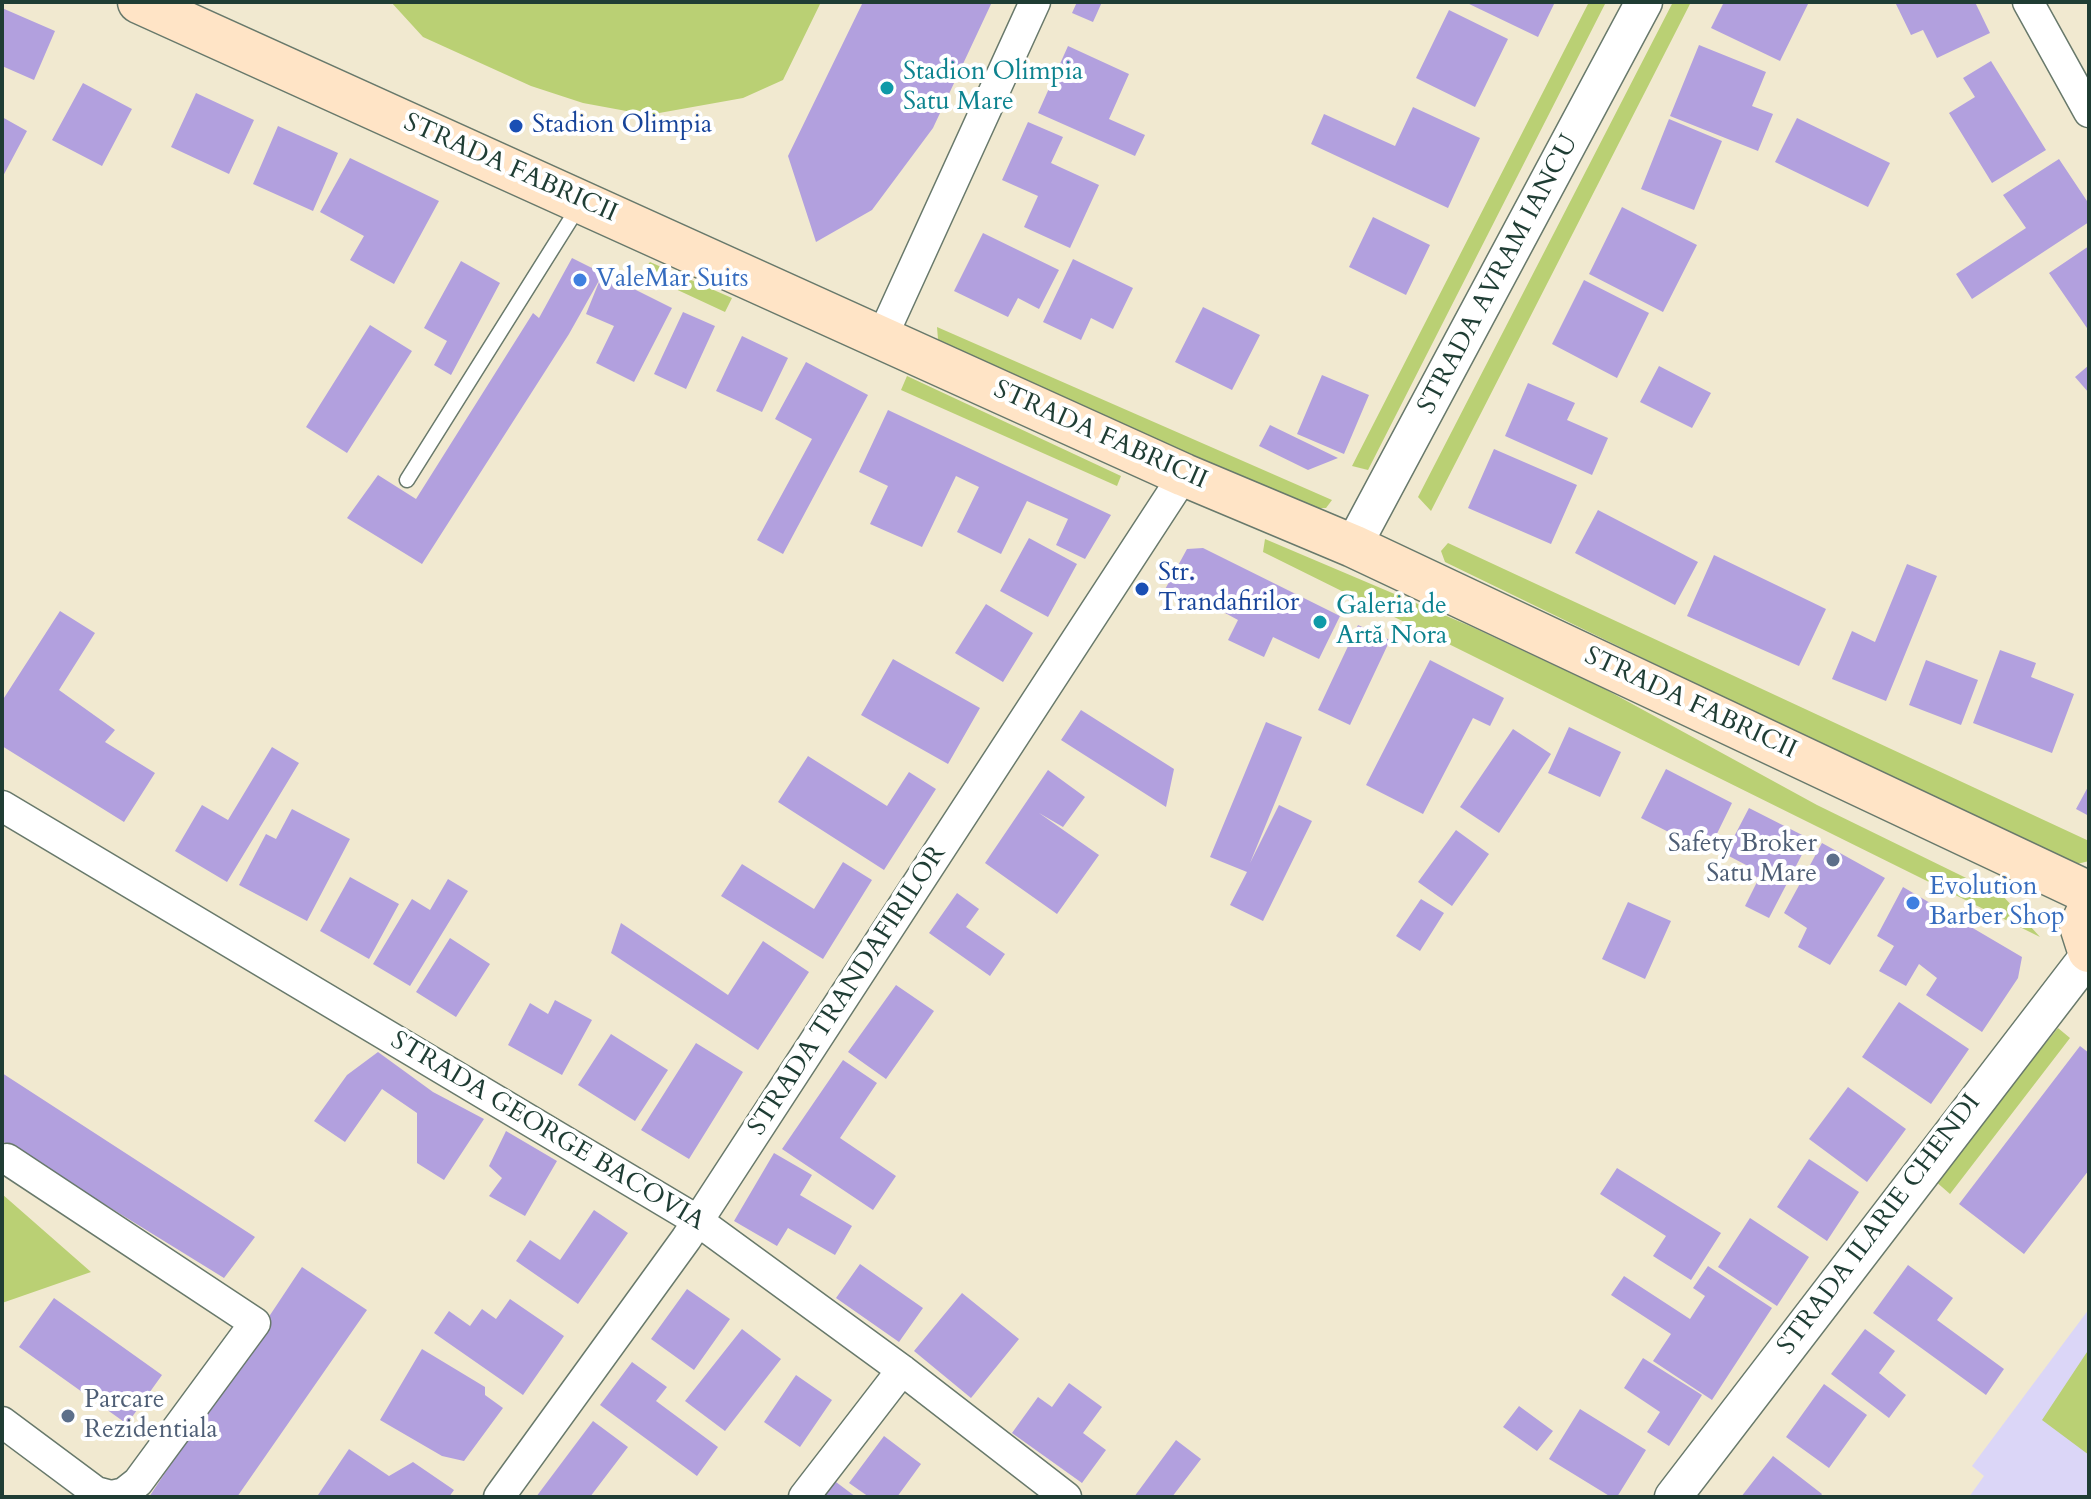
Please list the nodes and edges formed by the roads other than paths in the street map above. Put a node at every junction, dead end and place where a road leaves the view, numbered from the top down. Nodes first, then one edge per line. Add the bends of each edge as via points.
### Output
1 (139, 2) edge
2 (1035, 2) edge
3 (1644, 2) edge
4 (2028, 2) edge
5 (2089, 112) edge
6 (582, 201) junction
7 (882, 337) junction
8 (1184, 475) junction
9 (407, 480) dead end
10 (1353, 546) junction
11 (2, 806) edge
12 (2083, 917) edge
13 (7, 1159) dead end
14 (698, 1221) junction
15 (902, 1370) junction
16 (2, 1422) edge
17 (499, 1497) edge
18 (804, 1497) edge
19 (1066, 1497) edge
20 (1673, 1497) edge

1 - 6 main road, STRADA FABRICII
2 - 7 street
3 - 10 street, STRADA AVRAM IANCU
4 - 5 street
6 - 7 main road, STRADA FABRICII
6 - 9 lane
7 - 8 main road, STRADA FABRICII
8 - 10 main road, STRADA FABRICII
8 - 14 street, STRADA TRANDAFIRILOR
10 - 12 main road, STRADA FABRICII
11 - 14 street, STRADA GEORGE BACOVIA
12 - 20 street, STRADA ILARIE CHENDI
13 - 16 street via 255,1323 138,1482 124,1493 96,1492
14 - 15 street, STRADA GEORGE BACOVIA
14 - 17 street, STRADA TRANDAFIRILOR
15 - 18 street
15 - 19 street, STRADA GEORGE BACOVIA

